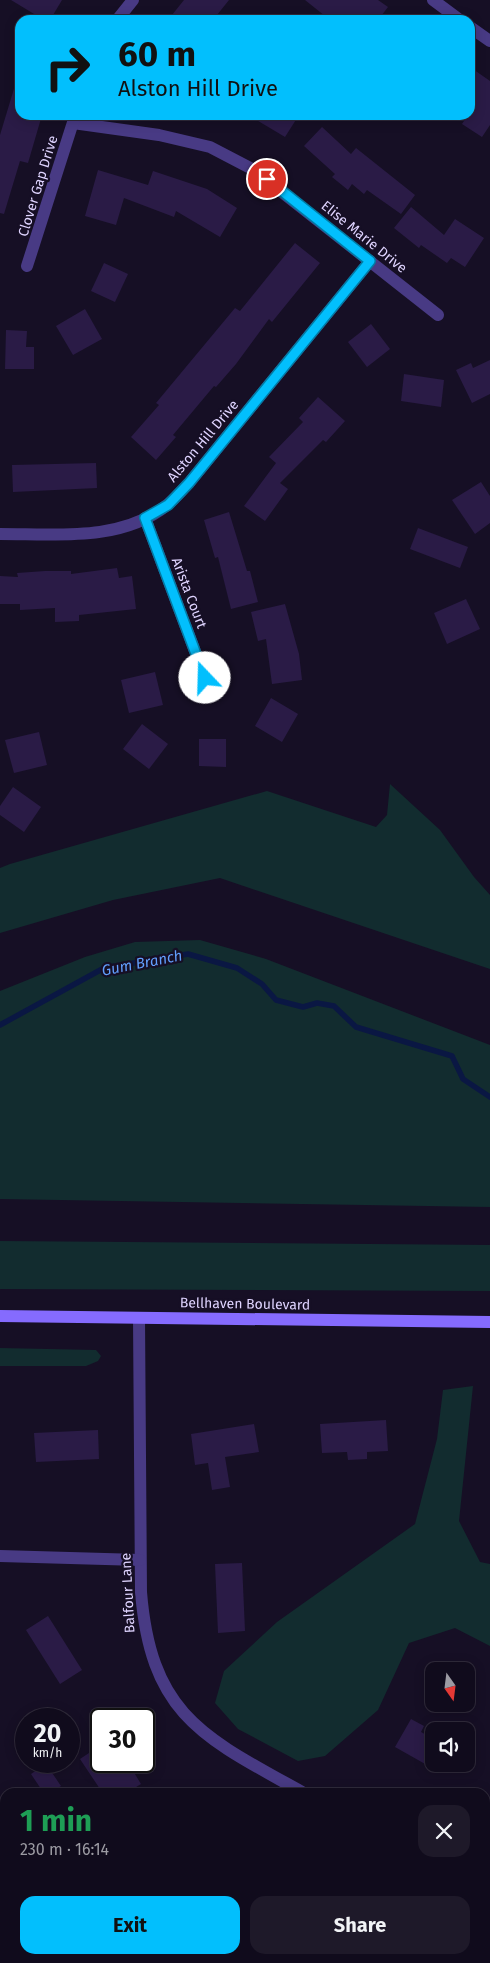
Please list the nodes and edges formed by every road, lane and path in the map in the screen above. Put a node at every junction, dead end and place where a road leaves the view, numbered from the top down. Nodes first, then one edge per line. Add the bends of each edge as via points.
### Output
1 (133, 0) edge
2 (433, 0) edge
3 (121, 15) edge
4 (453, 15) edge
5 (475, 31) edge
6 (490, 41) edge
7 (74, 120) edge
8 (79, 120) edge
9 (370, 261) junction
10 (27, 266) dead end
11 (438, 315) dead end
12 (145, 518) junction
13 (0, 534) edge
14 (205, 678) dead end
15 (0, 1316) edge
16 (139, 1318) junction
17 (490, 1322) edge
18 (0, 1556) edge
19 (140, 1560) junction
20 (295, 1788) edge

1 - 3 street
2 - 4 street
5 - 6 street
7 - 10 street, Clover Gap Drive
8 - 9 street, Elise Marie Drive via 210,147 254,170
9 - 11 street, Elise Marie Drive
9 - 12 street, Alston Hill Drive via 189,483 168,505
12 - 13 street, Alston Hill Drive via 112,531
12 - 14 street, Arista Court
15 - 16 main road, Bellhaven Boulevard
16 - 17 main road, Bellhaven Boulevard
16 - 19 street, Balfour Lane
18 - 19 street
19 - 20 street, Balfour Lane via 147,1642 155,1666 180,1711 212,1739

